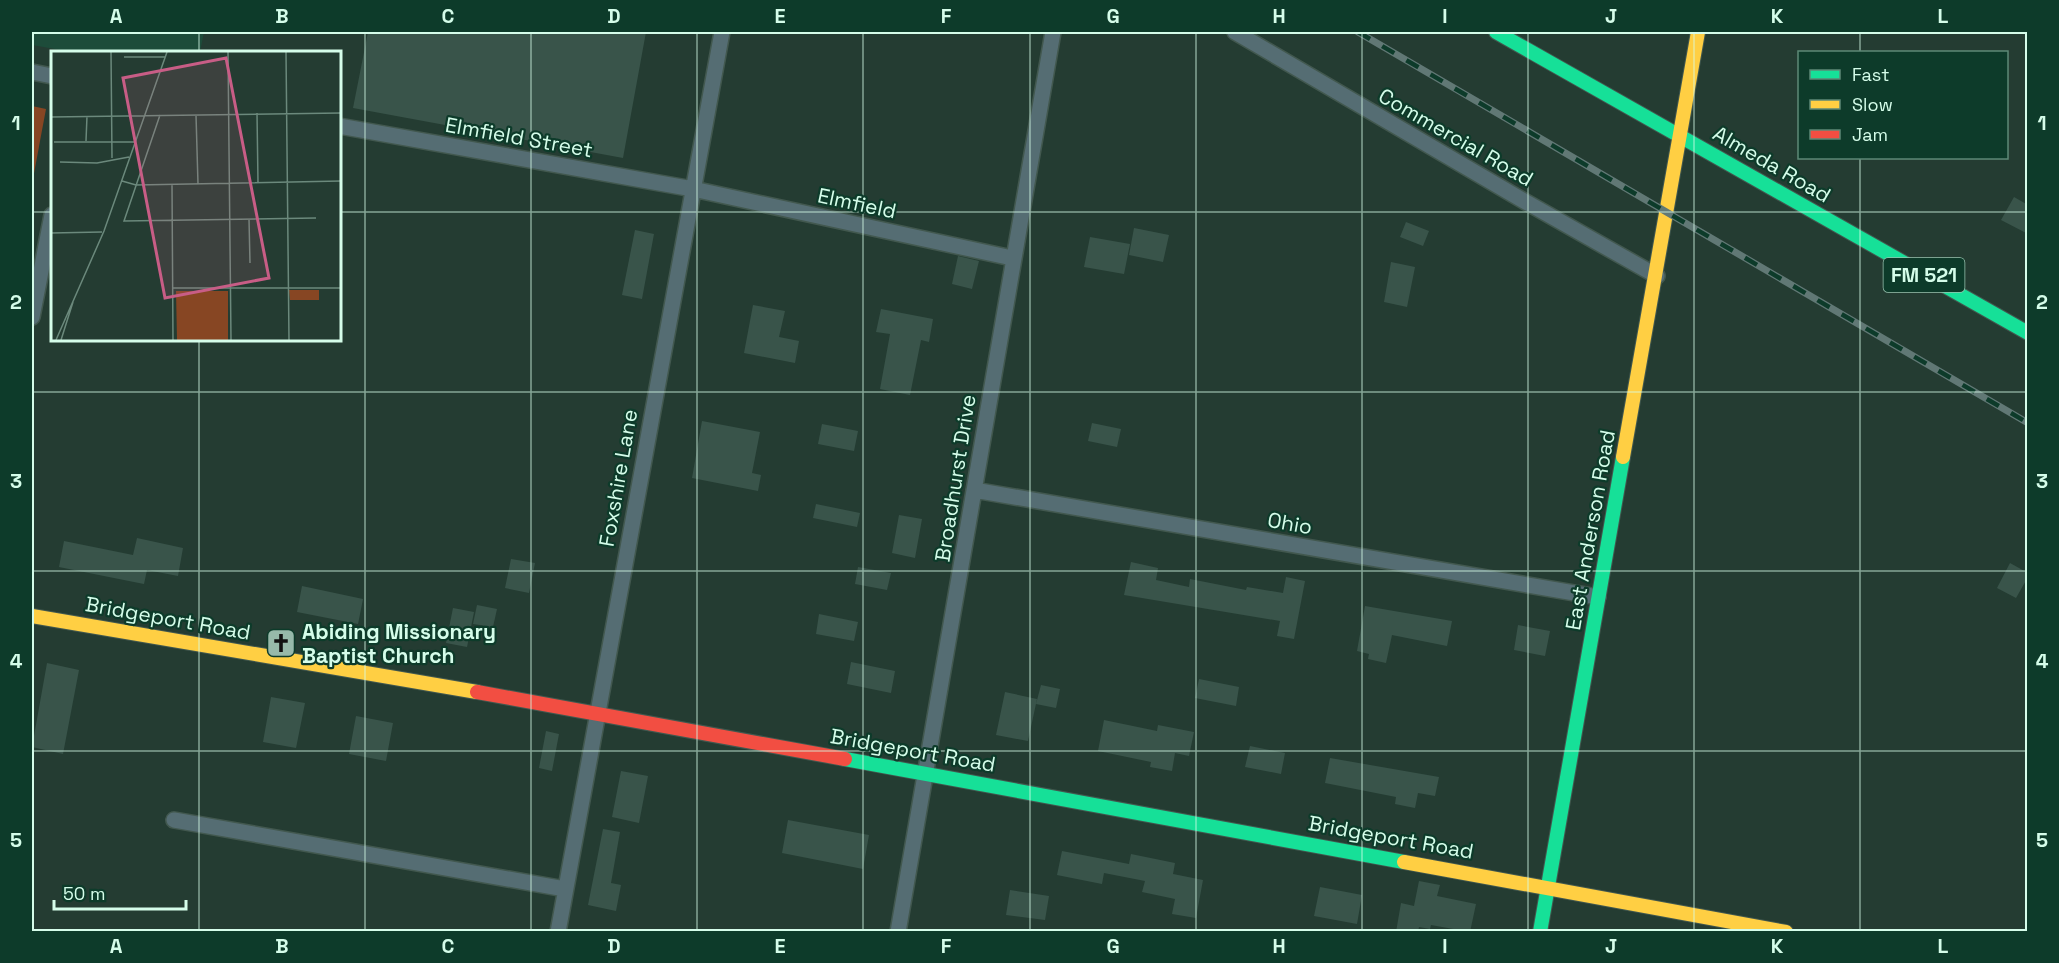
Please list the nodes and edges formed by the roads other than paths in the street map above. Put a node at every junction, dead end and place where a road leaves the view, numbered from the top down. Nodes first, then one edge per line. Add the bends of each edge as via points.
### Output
1 (722, 32) edge
2 (1053, 32) edge
3 (1235, 32) edge
4 (1496, 32) edge
5 (1698, 32) edge
6 (32, 72) edge
7 (51, 76) edge
8 (340, 126) edge
9 (1680, 136) junction
10 (693, 189) junction
11 (51, 220) edge
12 (1012, 258) junction
13 (1657, 276) junction
14 (32, 317) edge
15 (2028, 333) edge
16 (974, 490) junction
17 (1599, 597) junction
18 (32, 616) edge
19 (597, 713) junction
20 (926, 774) junction
21 (174, 820) dead end
22 (1548, 887) junction
23 (565, 889) junction
24 (558, 932) edge
25 (898, 932) edge
26 (1540, 932) edge
27 (1786, 932) edge

1 - 10 street, Foxshire Lane
2 - 12 street, Broadhurst Drive
3 - 13 street, Commercial Road
4 - 9 street, Almeda Road / FM 521
5 - 9 street, East Anderson Road
6 - 7 street
8 - 10 street, Elmfield Street
9 - 13 street, East Anderson Road
9 - 15 street, Almeda Road / FM 521
10 - 12 street, Elmfield
10 - 19 street, Foxshire Lane
11 - 14 street
12 - 16 street, Broadhurst Drive
13 - 17 street, East Anderson Road
16 - 17 street, Ohio
16 - 20 street, Broadhurst Drive
17 - 22 street, East Anderson Road
18 - 19 street, Bridgeport Road
19 - 20 street, Bridgeport Road
19 - 23 street, Foxshire Lane
20 - 22 street, Bridgeport Road
20 - 25 street, Broadhurst Drive
21 - 23 street
22 - 26 street, East Anderson Road
22 - 27 street, Bridgeport Road
23 - 24 street, Foxshire Lane

